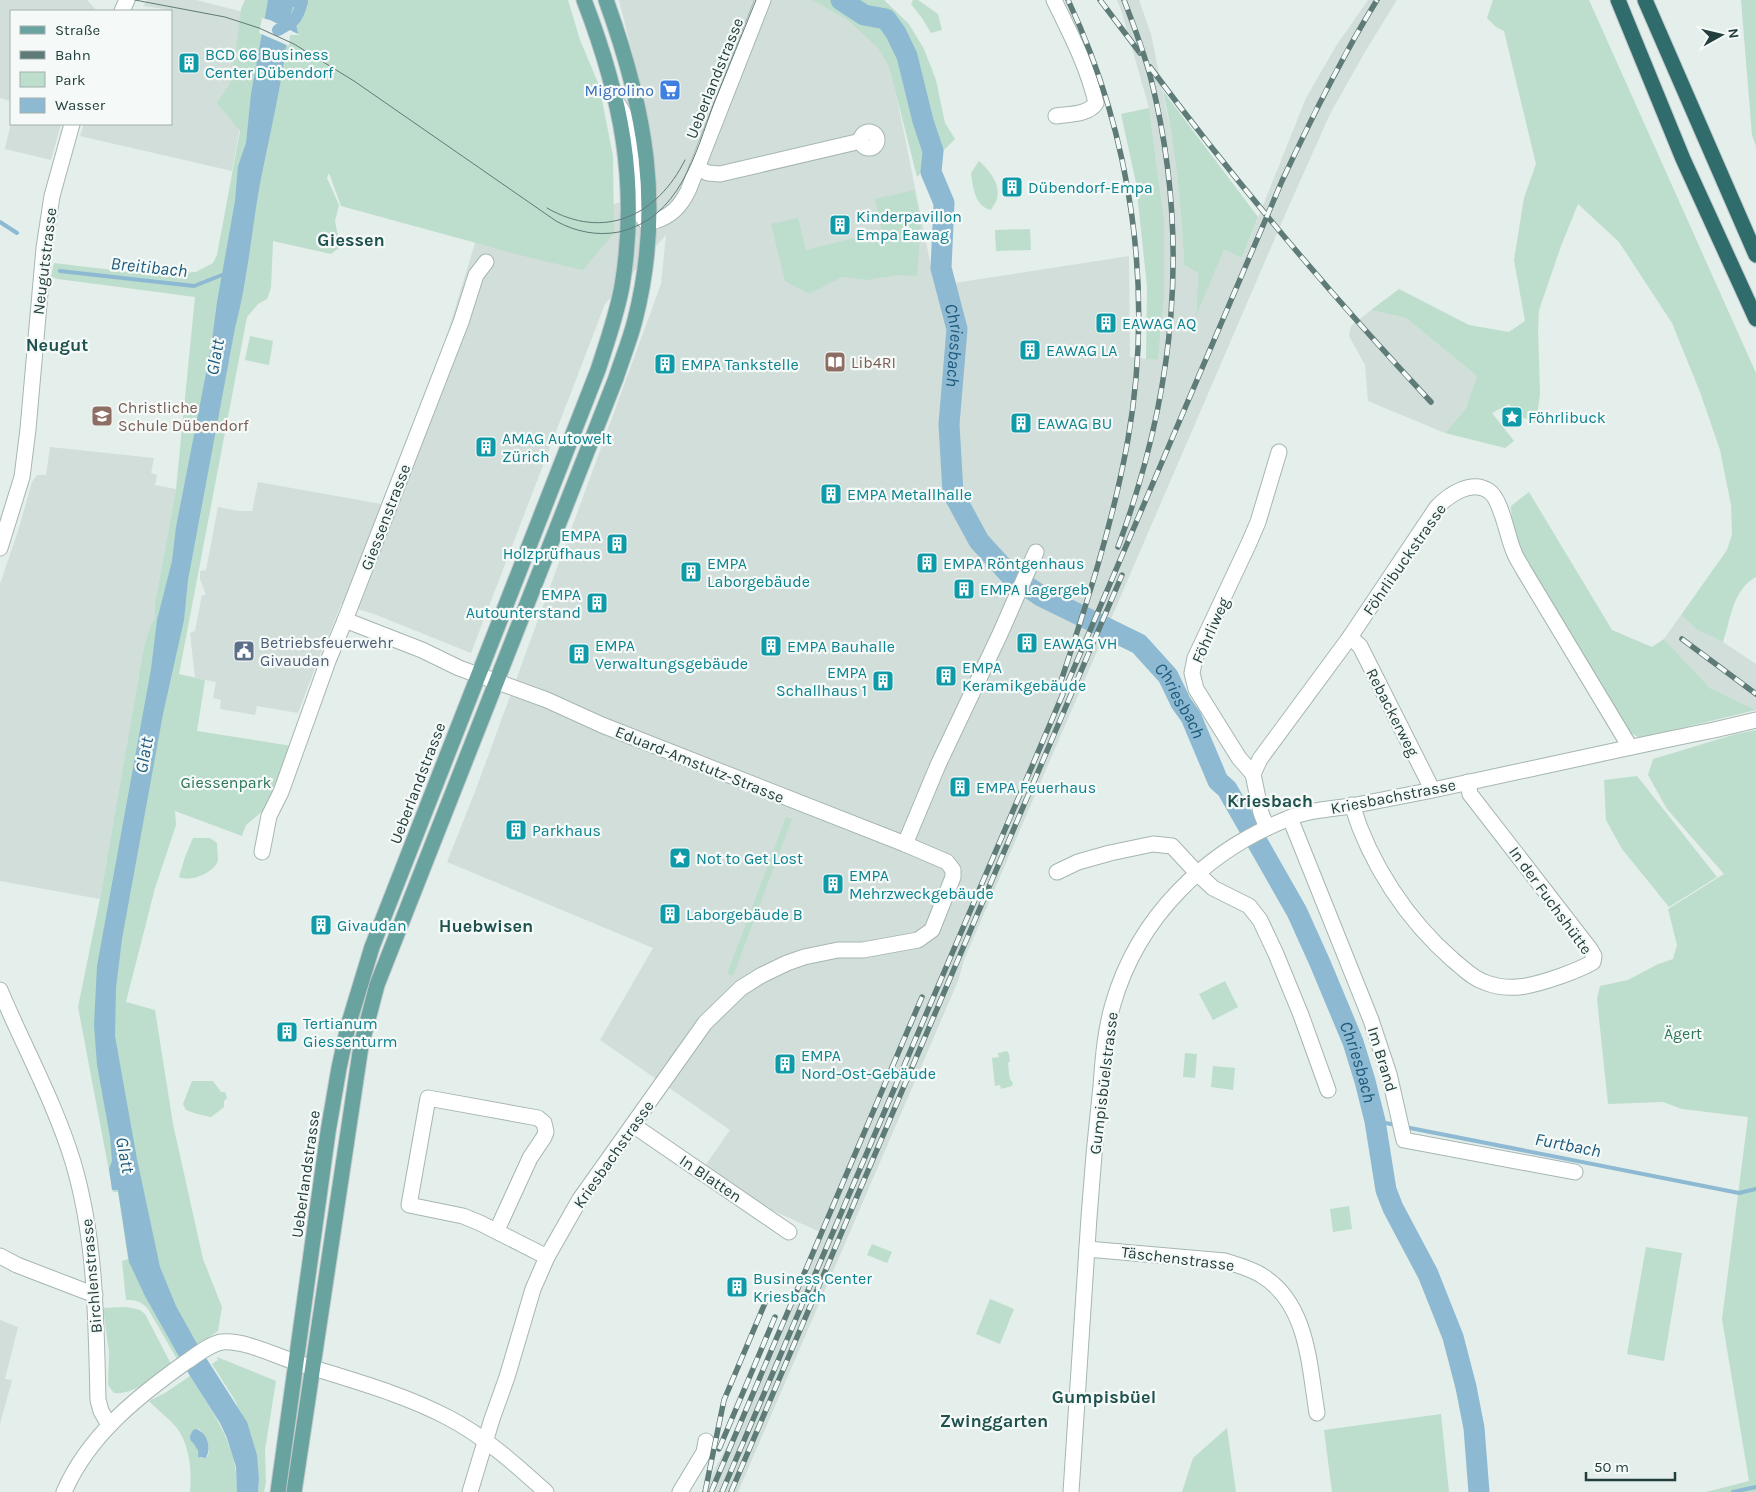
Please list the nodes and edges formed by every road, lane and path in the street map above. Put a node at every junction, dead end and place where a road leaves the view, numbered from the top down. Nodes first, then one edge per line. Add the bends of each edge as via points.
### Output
1 (584, 0) edge
2 (606, 0) edge
3 (763, 0) edge
4 (1054, 0) edge
5 (1618, 0) edge
6 (1645, 0) edge
7 (1654, 0) edge
8 (1662, 38) junction
9 (617, 102) junction
10 (1056, 116) dead end
11 (72, 125) edge
12 (861, 142) dead end
13 (697, 168) junction
14 (649, 223) junction
15 (1756, 255) edge
16 (486, 262) dead end
17 (1756, 319) edge
18 (1279, 452) dead end
19 (0, 548) edge
20 (1036, 552) dead end
21 (345, 620) junction
22 (1350, 637) junction
23 (478, 675) junction
24 (496, 681) junction
25 (1756, 720) edge
26 (1630, 747) junction
27 (1253, 774) junction
28 (1468, 782) junction
29 (1431, 790) junction
30 (1352, 806) junction
31 (1290, 818) junction
32 (1264, 829) junction
33 (905, 844) junction
34 (262, 852) dead end
35 (1057, 872) dead end
36 (1197, 873) junction
37 (838, 950) joint
38 (0, 990) edge
39 (1328, 1090) dead end
40 (633, 1125) junction
41 (1575, 1172) dead end
42 (497, 1230) junction
43 (788, 1232) dead end
44 (1087, 1249) junction
45 (0, 1256) edge
46 (546, 1257) junction
47 (95, 1295) junction
48 (296, 1362) junction
49 (313, 1368) junction
50 (1317, 1413) dead end
51 (110, 1425) junction
52 (486, 1441) junction
53 (706, 1442) dead end
54 (64, 1492) edge
55 (278, 1492) edge
56 (294, 1492) edge
57 (470, 1492) edge
58 (546, 1492) edge
59 (680, 1492) edge
60 (1071, 1492) edge

1 - 9 main road, Ueberlandstrasse
2 - 14 main road via 640,111 650,186
3 - 13 street, Ueberlandstrasse
4 - 10 street via 1081,58 1096,103 1085,112
5 - 17 highway via 1680,150
6 - 8 highway
7 - 8 highway
8 - 15 highway
9 - 14 street, Ueberlandstrasse via 630,128 638,203 645,222
9 - 23 main road, Ueberlandstrasse via 627,157 629,198 622,288 598,370
11 - 19 street, Neugutstrasse via 52,196 44,248 22,477
12 - 13 street via 720,174
13 - 14 street, Ueberlandstrasse via 683,201 668,217
14 - 24 main road via 635,321
16 - 21 street, Giessenstrasse via 476,275 461,322
18 - 27 street, Föhrliweg via 1255,529 1195,658 1192,673 1196,689 1239,758
20 - 33 street
21 - 23 street
21 - 34 street, Giessenstrasse via 281,792 269,816
22 - 26 street, Föhrlibuckstrasse via 1437,507 1461,490 1475,486 1488,490 1498,506 1523,569
22 - 27 street, Föhrlibuckstrasse via 1260,759
22 - 29 street, Rebackerweg via 1360,646
23 - 24 street
23 - 48 main road, Ueberlandstrasse via 372,947 348,1026 328,1132
24 - 33 street, Eduard-Amstutz-Strasse
24 - 49 main road via 375,993 361,1046
25 - 26 street, Kriesbachstrasse
26 - 28 street, Kriesbachstrasse
27 - 32 street, Föhrliweg
28 - 29 street, Kriesbachstrasse
28 - 30 street, In der Fuchshütte via 1470,794 1590,949 1593,962 1523,988 1496,986 1472,976 1438,947 1397,896 1370,849
29 - 30 street, Kriesbachstrasse
30 - 31 street, Kriesbachstrasse via 1316,810
31 - 32 street, Kriesbachstrasse
31 - 41 street, Im Brand via 1372,1020 1389,1074 1404,1140
32 - 36 street, Kriesbachstrasse via 1235,845
33 - 37 street, Eduard-Amstutz-Strasse via 947,862 953,870 932,930 918,940 863,950
35 - 36 street via 1087,859 1153,844 1172,846
36 - 39 street via 1213,888 1249,906 1260,920 1302,1015
36 - 44 street, Gumpisbüelstrasse via 1150,925 1129,962 1113,1004 1103,1054
37 - 40 street, Kriesbachstrasse via 787,963 736,993 705,1022
38 - 47 street, Birchlenstrasse via 73,1161 88,1228
40 - 43 street, In Blatten
40 - 46 street, Kriesbachstrasse via 580,1199
42 - 42 street via 463,1216 409,1205 428,1098 538,1118 544,1123 544,1137 530,1158
42 - 46 street
44 - 50 street, Täschenstrasse via 1225,1261 1261,1275 1288,1299 1299,1323
44 - 60 street, Gumpisbüelstrasse
45 - 47 street
46 - 52 street, Kriesbachstrasse
47 - 51 street, Birchlenstrasse via 98,1400
48 - 49 street
48 - 51 street via 223,1342 207,1348 179,1368 129,1406
48 - 55 main road, Ueberlandstrasse
49 - 52 street via 357,1380 423,1406
49 - 56 main road
51 - 54 street via 81,1461
52 - 57 street, Kriesbachstrasse
52 - 58 street
53 - 59 street via 704,1452

